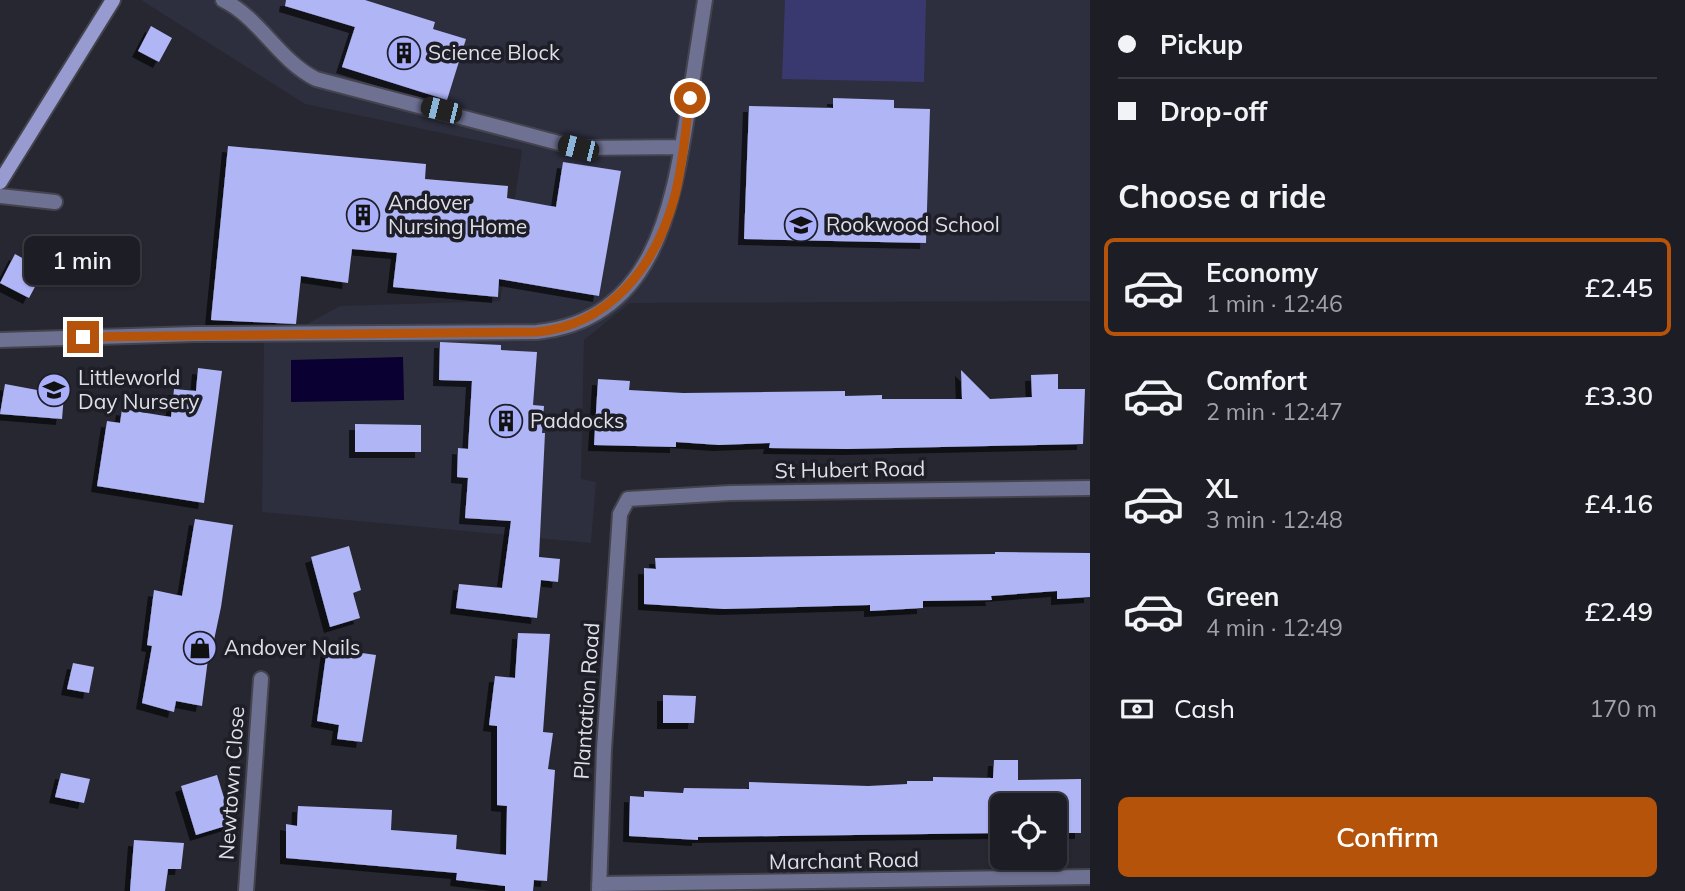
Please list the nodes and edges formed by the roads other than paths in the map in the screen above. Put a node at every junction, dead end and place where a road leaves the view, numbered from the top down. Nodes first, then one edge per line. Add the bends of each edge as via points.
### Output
1 (113, 0) edge
2 (223, 0) edge
3 (705, 0) edge
4 (682, 147) junction
5 (0, 182) edge
6 (0, 196) edge
7 (55, 201) dead end
8 (0, 340) edge
9 (1090, 488) edge
10 (620, 514) joint
11 (261, 678) dead end
12 (1090, 877) edge
13 (599, 888) edge
14 (246, 891) edge

1 - 5 main road
2 - 4 street via 248,16 298,70 316,79 578,148
3 - 4 street
4 - 8 street via 674,199 646,262 627,290 593,316 562,330
6 - 7 street
9 - 10 street, St Hubert Road via 635,497 623,505
10 - 13 street, Plantation Road
11 - 14 street, Newtown Close
12 - 13 street, Marchant Road

